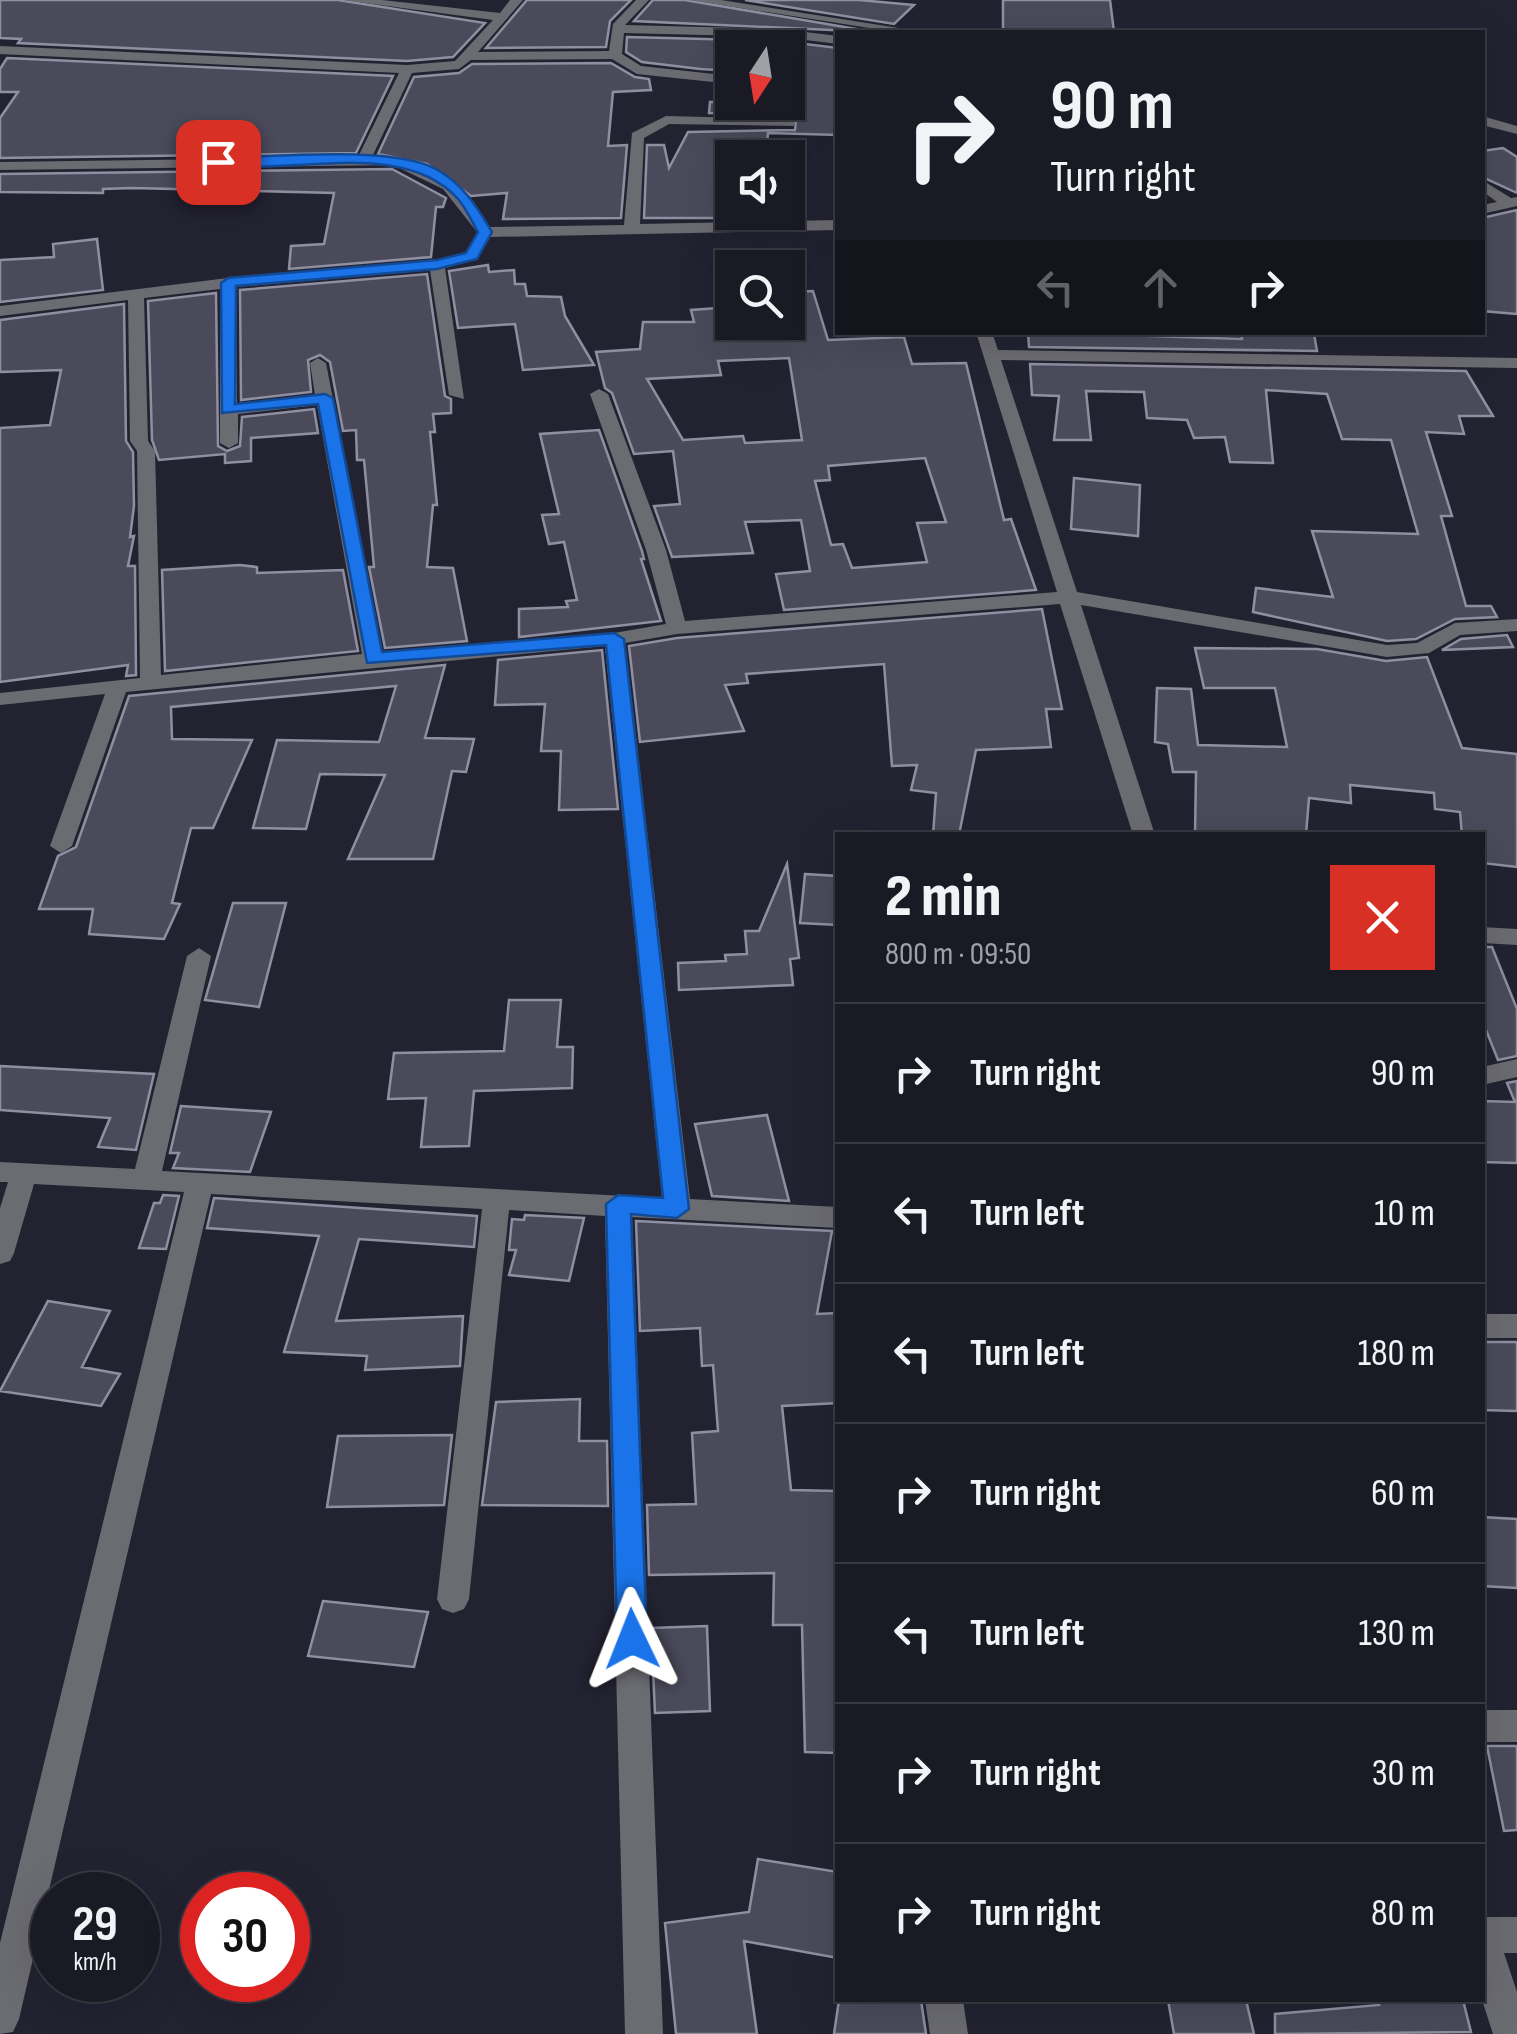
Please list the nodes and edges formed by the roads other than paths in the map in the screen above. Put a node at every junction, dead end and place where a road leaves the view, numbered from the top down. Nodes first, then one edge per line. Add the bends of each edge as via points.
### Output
1 (348, 0) edge
2 (517, 0) edge
3 (643, 0) edge
4 (695, 0) edge
5 (503, 18) junction
6 (620, 29) junction
7 (904, 30) edge
8 (835, 40) edge
9 (0, 50) edge
10 (469, 56) junction
11 (615, 56) junction
12 (407, 68) junction
13 (715, 78) edge
14 (790, 120) edge
15 (1485, 121) edge
16 (1517, 130) edge
17 (364, 159) junction
18 (0, 166) edge
19 (1485, 186) edge
20 (1512, 202) edge
21 (1485, 209) edge
22 (835, 225) edge
23 (632, 227) junction
24 (485, 232) junction
25 (437, 264) junction
26 (228, 283) junction
27 (136, 295) junction
28 (0, 310) edge
29 (985, 335) edge
30 (990, 355) junction
31 (318, 363) dead end
32 (1517, 363) edge
33 (599, 394) dead end
34 (458, 395) dead end
35 (325, 398) junction
36 (228, 410) junction
37 (229, 443) dead end
38 (1070, 597) junction
39 (1517, 625) edge
40 (677, 628) junction
41 (614, 639) junction
42 (374, 659) junction
43 (151, 682) junction
44 (118, 686) junction
45 (0, 699) edge
46 (1143, 832) edge
47 (61, 846) dead end
48 (1485, 935) edge
49 (1517, 937) edge
50 (198, 956) dead end
51 (1517, 1068) edge
52 (1485, 1075) edge
53 (12, 1173) edge
54 (146, 1180) junction
55 (200, 1183) junction
56 (497, 1198) junction
57 (618, 1204) junction
58 (677, 1209) junction
59 (835, 1226) edge
60 (0, 1253) edge
61 (1485, 1326) edge
62 (1517, 1326) edge
63 (453, 1599) dead end
64 (1485, 1726) edge
65 (1517, 1726) edge
66 (1517, 1935) edge
67 (1485, 1938) edge
68 (1485, 1948) edge
69 (944, 2002) edge
70 (0, 2019) edge
71 (644, 2034) edge
72 (949, 2034) edge
73 (1512, 2034) edge

1 - 5 street
2 - 5 street
3 - 6 street
4 - 7 street
5 - 10 street
6 - 8 street
6 - 11 street
9 - 12 street
10 - 11 street
10 - 12 street via 459,65
11 - 13 street via 637,70
12 - 17 street
14 - 23 street via 666,120 637,136
15 - 16 street
17 - 18 street
17 - 24 street via 430,171 463,196
19 - 20 street
20 - 21 street
22 - 23 street
23 - 24 street
24 - 25 street via 472,256
25 - 26 street
25 - 34 street
26 - 27 street
26 - 36 street
27 - 28 street
27 - 43 street
29 - 30 street
30 - 32 street
30 - 38 street
31 - 35 street
33 - 40 street
35 - 36 street
35 - 42 street
36 - 37 street
38 - 39 street via 1386,651 1422,649 1454,630
38 - 40 street
38 - 46 street
40 - 41 street
41 - 42 street
41 - 58 street
42 - 43 street
43 - 44 street
44 - 45 street
44 - 47 street
48 - 49 street
50 - 54 street
51 - 52 street
53 - 54 street
53 - 60 street
54 - 55 street
55 - 56 street
55 - 70 street
56 - 57 street
56 - 63 street
57 - 58 street
57 - 71 street
58 - 59 street
61 - 62 street
64 - 65 street
66 - 67 street
68 - 73 street
69 - 72 street

